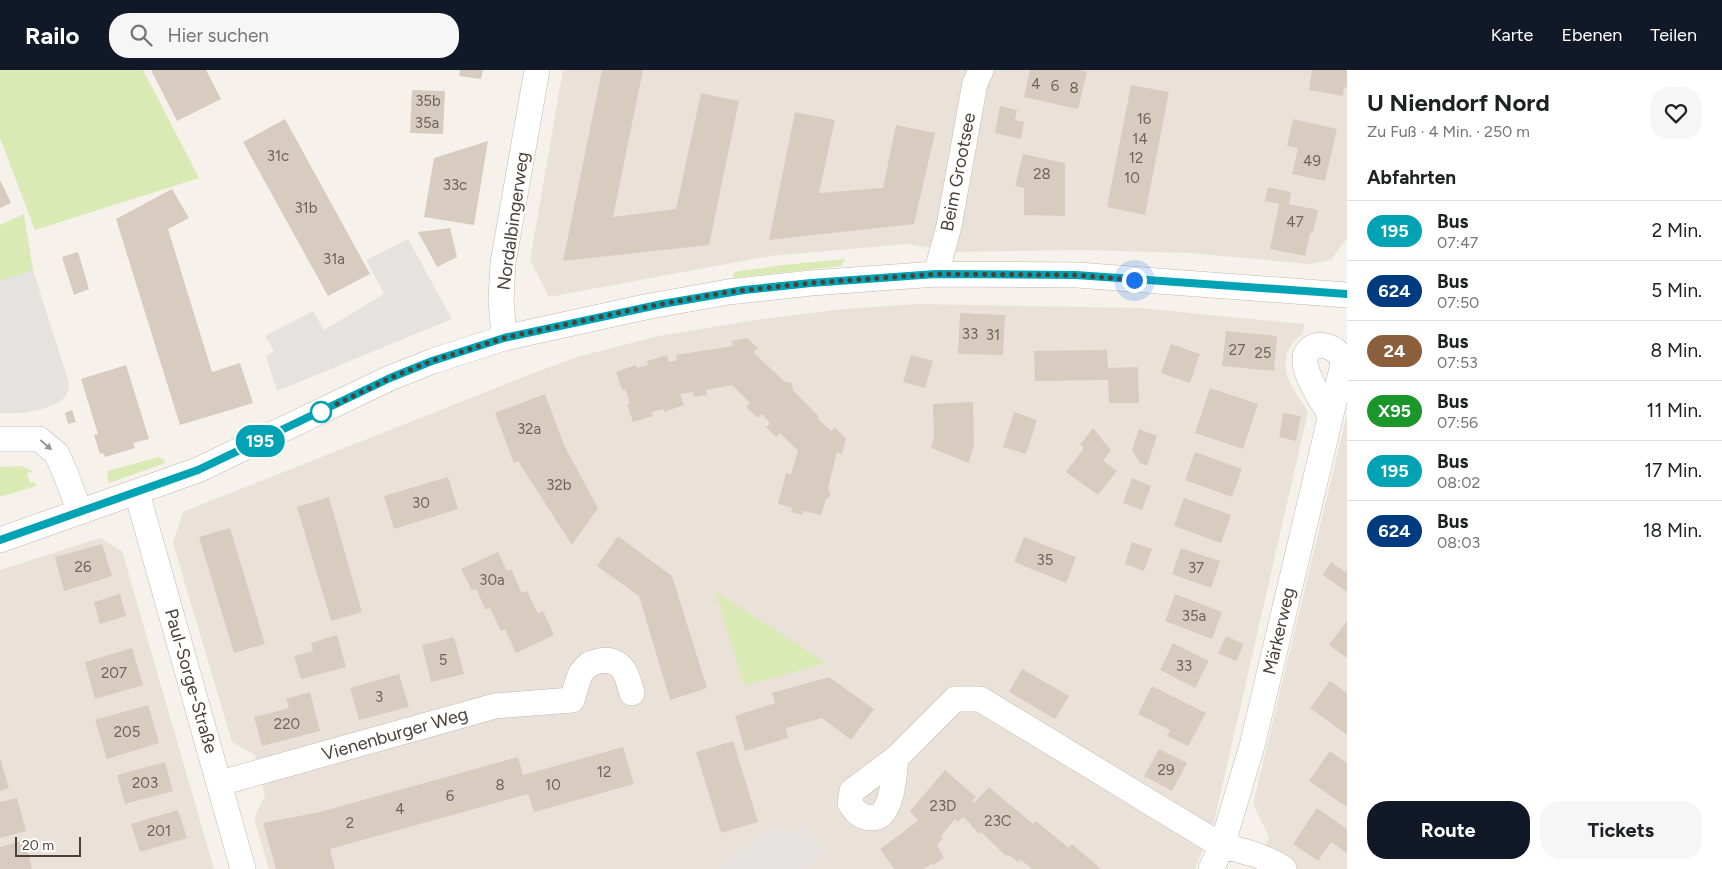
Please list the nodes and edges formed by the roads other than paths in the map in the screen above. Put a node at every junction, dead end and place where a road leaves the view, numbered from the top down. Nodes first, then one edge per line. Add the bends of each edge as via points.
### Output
1 (537, 70) edge
2 (981, 70) edge
3 (936, 274) junction
4 (1347, 294) edge
5 (504, 338) junction
6 (1330, 415) dead end
7 (0, 439) edge
8 (137, 492) junction
9 (80, 512) junction
10 (0, 540) edge
11 (632, 693) dead end
12 (896, 758) dead end
13 (220, 783) junction
14 (1222, 846) junction
15 (244, 869) edge
16 (1211, 869) edge
17 (1284, 869) edge

1 - 5 street, Nordalbingerweg via 503,263
2 - 3 street, Beim Grootsee via 975,83 949,226
3 - 4 street via 1076,275
3 - 5 street via 728,292
5 - 8 street via 390,378 198,470
6 - 14 street, Märkerweg via 1252,746
7 -> 9 street via 39,439 57,454
8 - 9 street
8 - 13 street, Paul-Sorge-Straße
9 - 10 street
11 - 13 street, Vienenburger Weg via 626,673 619,664 606,660 592,663 582,672 572,700 495,706
12 - 14 street via 954,699 980,698
13 - 15 street, Paul-Sorge-Straße
14 - 16 street, Märkerweg
14 - 17 street via 1252,853

